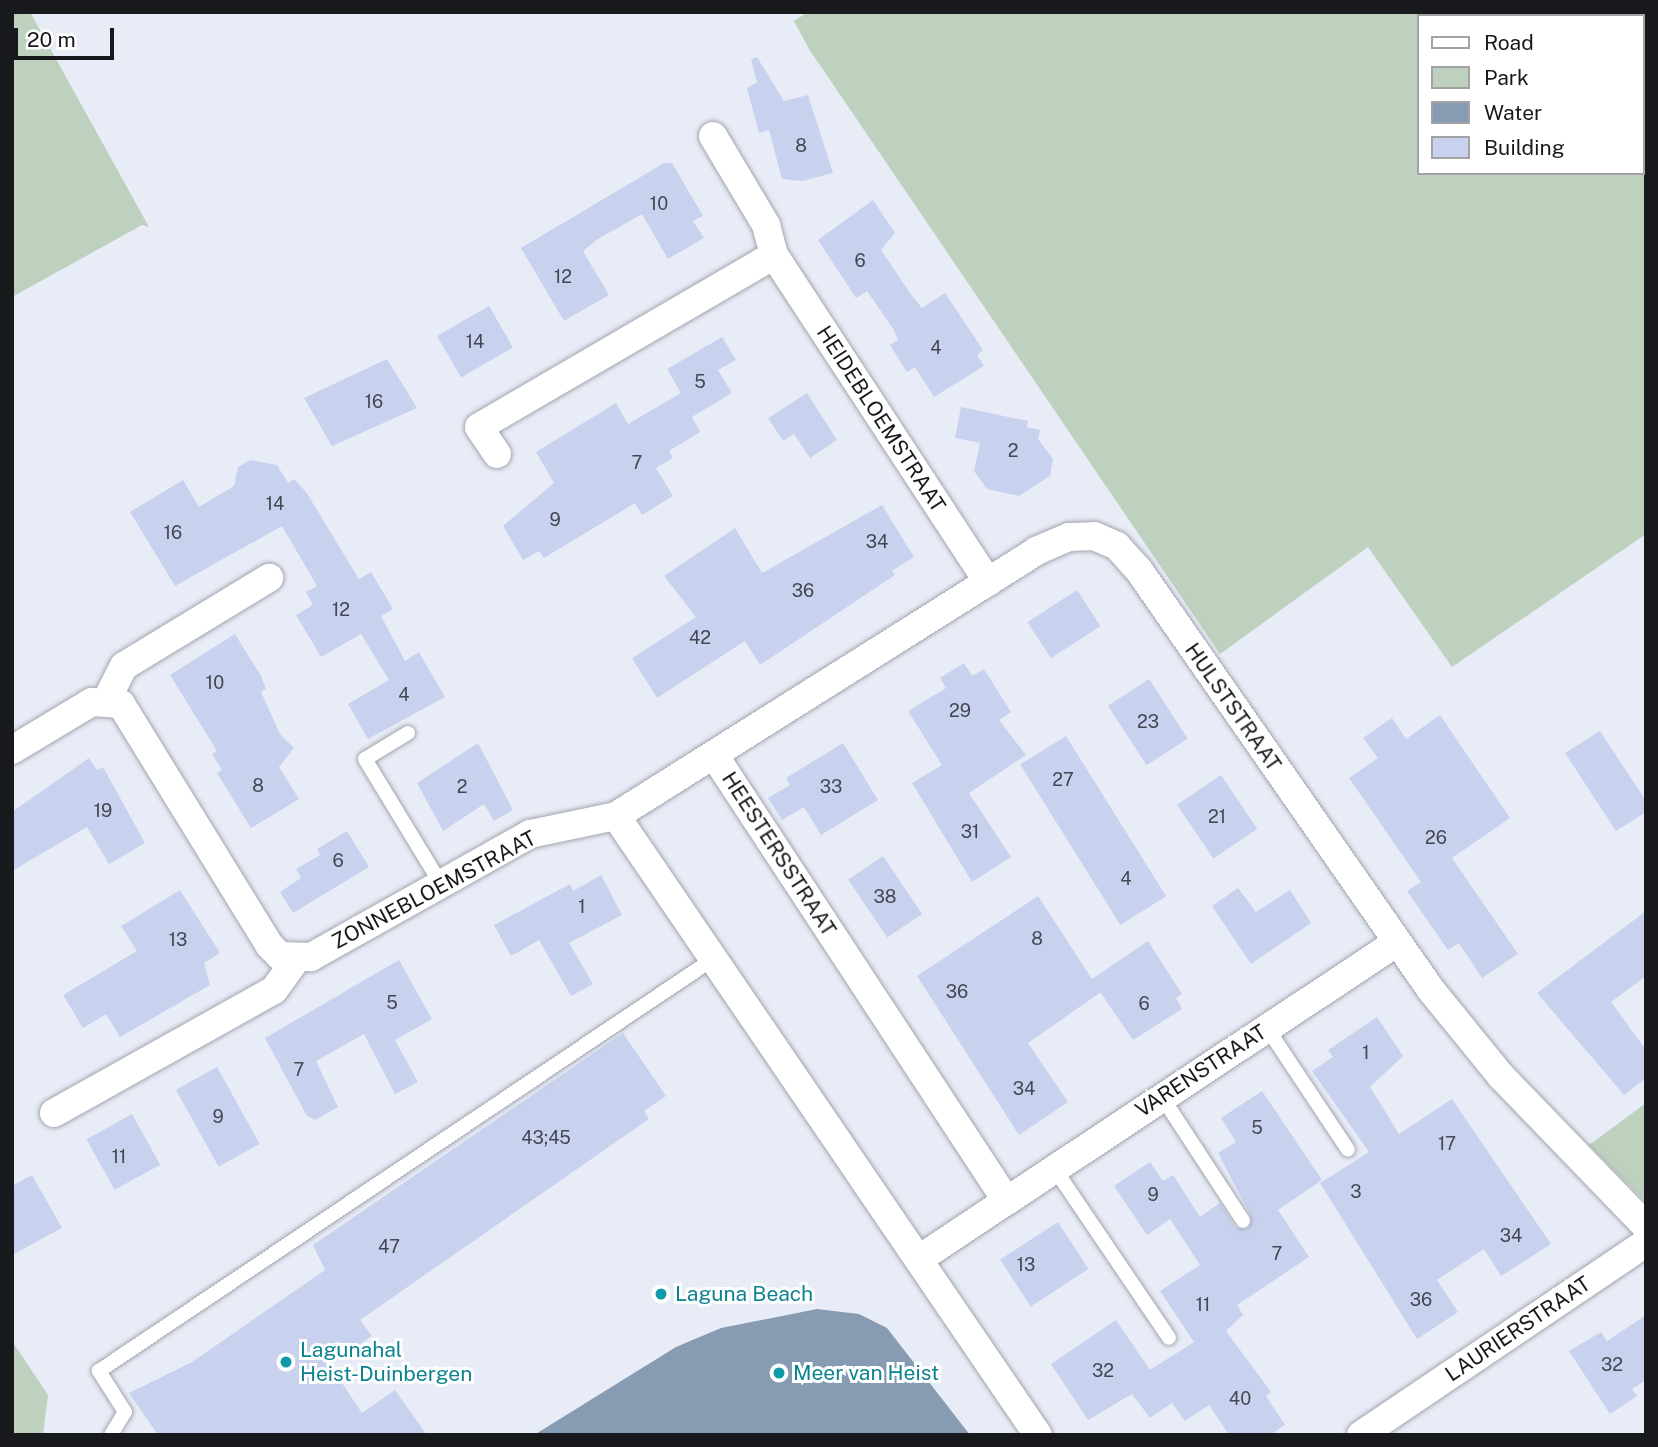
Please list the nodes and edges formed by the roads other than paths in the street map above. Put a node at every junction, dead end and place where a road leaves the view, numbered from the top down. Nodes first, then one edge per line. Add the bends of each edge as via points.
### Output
1 (713, 136) dead end
2 (775, 256) junction
3 (496, 454) dead end
4 (269, 578) dead end
5 (988, 582) junction
6 (107, 699) junction
7 (408, 733) dead end
8 (12, 750) edge
9 (714, 755) junction
10 (616, 816) junction
11 (441, 884) junction
12 (1396, 943) junction
13 (713, 959) junction
14 (296, 960) junction
15 (1267, 1028) junction
16 (1162, 1097) junction
17 (54, 1113) dead end
18 (1348, 1150) dead end
19 (1055, 1168) junction
20 (1006, 1200) junction
21 (1243, 1221) dead end
22 (1646, 1226) edge
23 (1646, 1243) edge
24 (919, 1259) junction
25 (1169, 1338) dead end
26 (1397, 1425) edge
27 (111, 1435) edge
28 (1038, 1435) edge
29 (1361, 1435) edge

1 - 2 street, HEIDEBLOEMSTRAAT via 766,225
2 - 3 street via 479,427
2 - 5 street, HEIDEBLOEMSTRAAT
4 - 6 street via 124,666
5 - 9 street, HULSTSTRAAT
5 - 12 street, HULSTSTRAAT via 1069,537 1094,536 1116,546
6 - 8 street
6 - 14 street via 134,718 269,945
7 - 11 lane via 365,759
9 - 10 street, HEESTERSSTRAAT
9 - 20 street, HEESTERSSTRAAT
10 - 11 street, ZONNEBLOEMSTRAAT via 530,834
10 - 13 street
11 - 14 street, ZONNEBLOEMSTRAAT
12 - 15 street, VARENSTRAAT
12 - 22 street, HULSTSTRAAT via 1501,1076
13 - 24 street
13 - 27 lane via 99,1371 125,1412
14 - 17 street, ZONNEBLOEMSTRAAT via 274,990
15 - 16 street, VARENSTRAAT
15 - 18 lane
16 - 19 street, VARENSTRAAT
16 - 21 lane
19 - 20 street, VARENSTRAAT
19 - 25 lane
20 - 24 street
23 - 26 street, LAURIERSTRAAT
24 - 28 street
26 - 29 street, LAURIERSTRAAT

